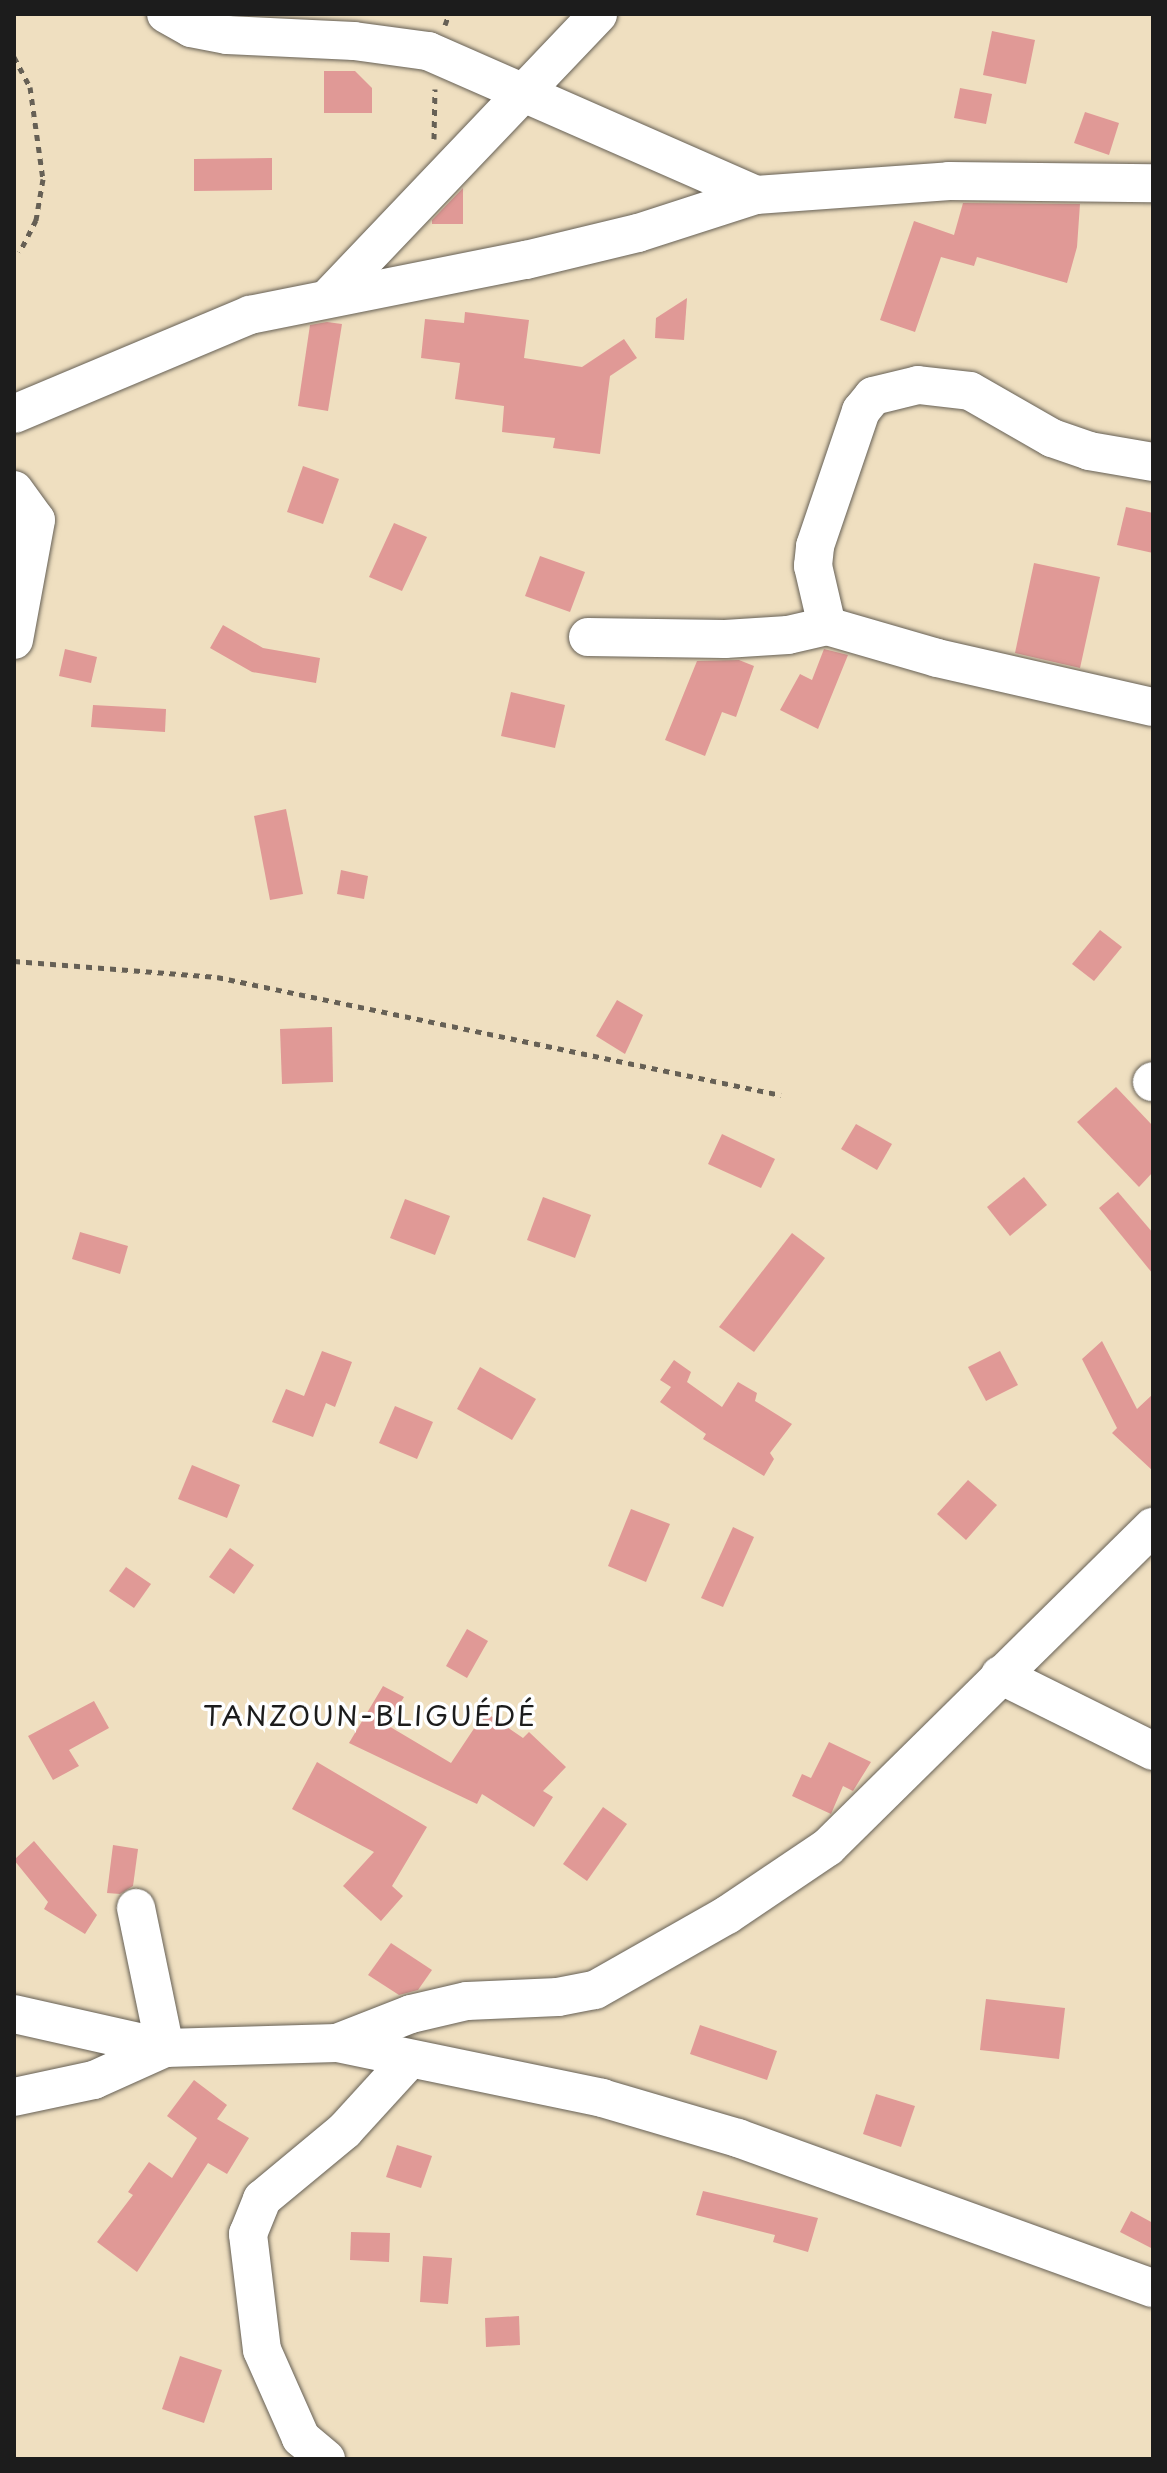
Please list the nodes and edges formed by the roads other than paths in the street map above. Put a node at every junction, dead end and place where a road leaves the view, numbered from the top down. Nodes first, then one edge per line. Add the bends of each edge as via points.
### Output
1 (166, 14) edge
2 (598, 14) edge
3 (521, 94) junction
4 (1153, 183) edge
5 (756, 195) junction
6 (327, 299) junction
7 (14, 414) edge
8 (1153, 462) edge
9 (14, 490) edge
10 (827, 626) junction
11 (588, 637) dead end
12 (14, 640) edge
13 (1153, 707) edge
14 (1153, 1527) edge
15 (1000, 1675) junction
16 (1153, 1751) edge
17 (136, 1908) dead end
18 (14, 2014) edge
19 (337, 2043) junction
20 (165, 2048) junction
21 (408, 2061) junction
22 (14, 2097) edge
23 (1153, 2288) edge
24 (326, 2459) edge

1 - 3 street via 191,28 227,35 354,41 428,51
2 - 3 street
3 - 5 street
3 - 6 street
4 - 5 street via 949,181
5 - 6 street via 638,233
6 - 7 street via 250,315
8 - 10 street via 1089,451 1052,438 970,391 918,385 873,396 861,411 815,546 813,566
9 - 12 street via 36,520
10 - 11 street via 725,639
10 - 13 street via 937,658
14 - 15 street
15 - 16 street
15 - 19 street via 954,1728 828,1847 630,1973 595,1990 558,1997 467,2001 411,2014
17 - 20 street
18 - 20 street
19 - 20 street
19 - 21 street
20 - 22 street via 94,2080
21 - 23 street via 665,2115
21 - 24 street via 345,2130 262,2199 248,2234 262,2350 301,2438

